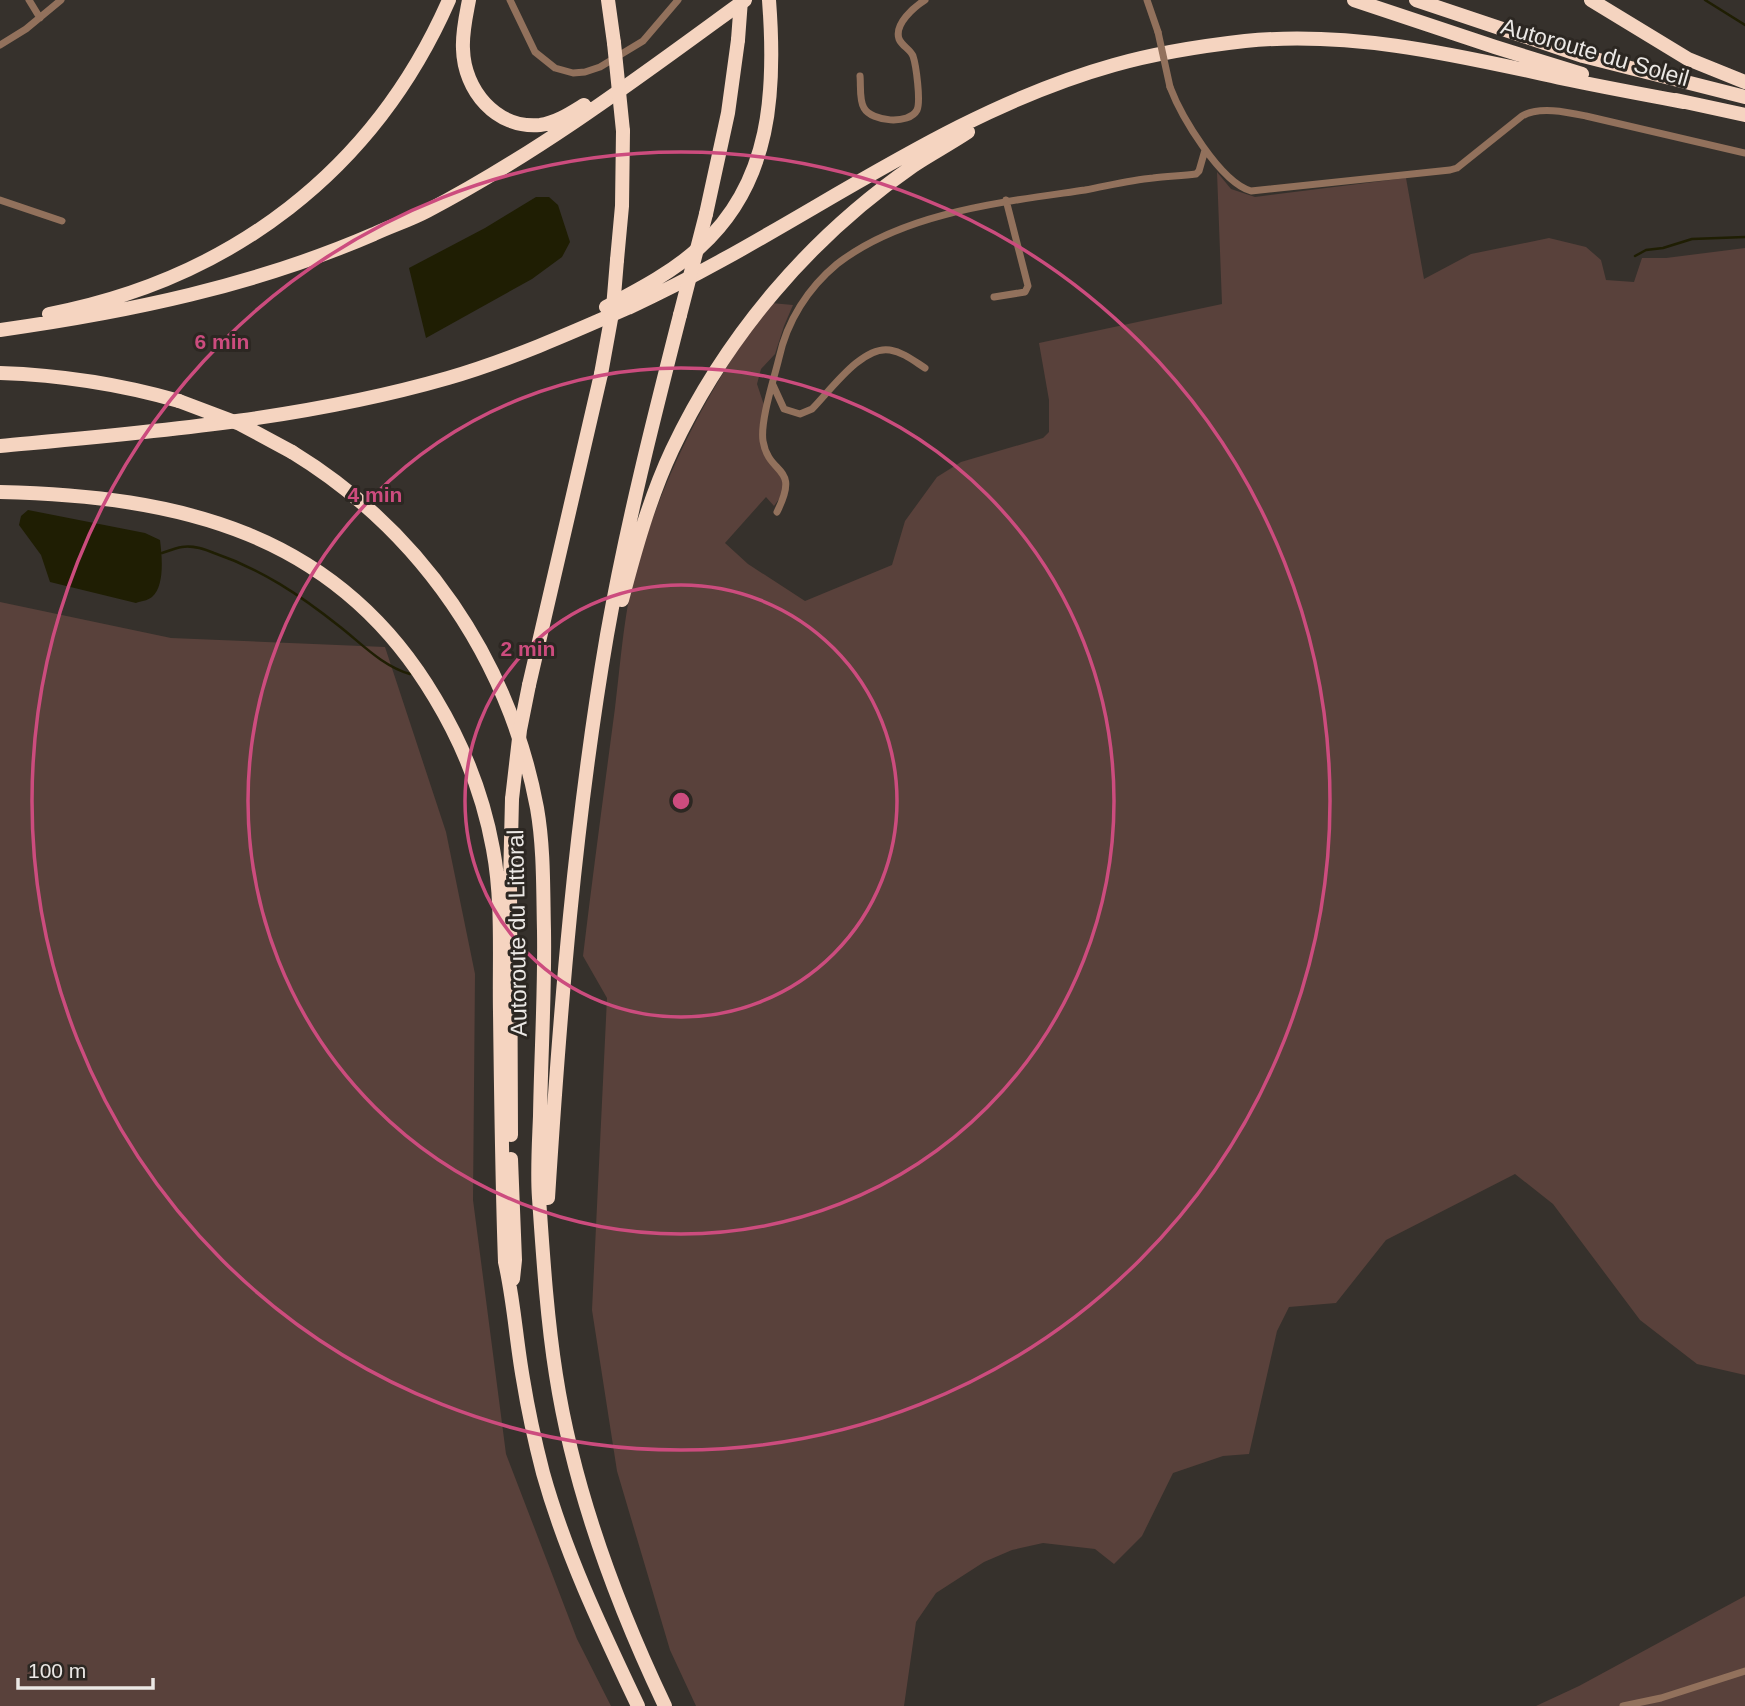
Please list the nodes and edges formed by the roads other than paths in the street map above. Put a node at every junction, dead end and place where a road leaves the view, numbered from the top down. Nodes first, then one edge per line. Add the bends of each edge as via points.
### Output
1 (29, 0) edge
2 (61, 0) edge
3 (449, 0) edge
4 (469, 0) edge
5 (510, 0) edge
6 (602, 0) edge
7 (608, 0) edge
8 (678, 0) edge
9 (743, 0) edge
10 (925, 0) edge
11 (1147, 0) edge
12 (1354, 0) edge
13 (1416, 0) edge
14 (1591, 0) edge
15 (769, 5) edge
16 (40, 18) junction
17 (692, 37) junction
18 (614, 40) junction
19 (0, 45) edge
20 (1082, 75) junction
21 (860, 76) dead end
22 (1745, 82) edge
23 (1745, 97) edge
24 (1684, 102) junction
25 (1745, 115) edge
26 (1205, 150) junction
27 (1745, 153) edge
28 (0, 200) edge
29 (1006, 200) junction
30 (62, 221) dead end
31 (994, 297) dead end
32 (0, 324) edge
33 (0, 330) edge
34 (925, 368) dead end
35 (0, 373) edge
36 (774, 385) junction
37 (137, 434) junction
38 (0, 446) edge
39 (0, 492) edge
40 (777, 512) dead end
41 (597, 696) junction
42 (543, 1231) junction
43 (512, 1291) junction
44 (1745, 1671) edge
45 (638, 1706) edge
46 (665, 1706) edge
47 (1623, 1706) edge

1 - 16 street
2 - 16 street
3 - 32 highway via 415,65 381,116 345,159 275,219 226,251 144,289
4 - 17 highway via 463,50 472,86 488,108 522,125 570,114
5 - 8 street via 535,52 555,68 573,73 600,67 643,41
6 - 18 highway
7 - 18 highway
9 - 17 highway
9 - 41 highway, bridge via 728,113 626,534
10 - 21 street via 907,15 899,33 900,42 913,57 919,98 914,114 895,120 865,111
11 - 26 street, bridge via 1179,111
12 - 24 highway, Autoroute du Soleil
13 - 23 highway, Autoroute du Soleil via 1583,56
14 - 22 highway via 1688,59
15 - 37 highway via 768,111 755,168 728,218 681,262 579,320 438,373
16 - 19 street
17 - 33 highway via 513,162 425,212 346,246 279,271 163,303
18 - 43 highway, bridge via 623,131 613,309 529,685 512,799
20 - 24 highway via 1151,55 1246,41 1334,40 1418,48
20 - 37 highway via 950,132 727,258 634,305 534,347 450,377 376,396 267,418
20 - 41 highway via 969,132 914,166 810,251 766,301 716,371 672,451 635,553
24 - 25 highway, Autoroute du Soleil
26 - 27 street via 1232,180 1251,191 1450,170 1531,112 1586,116
26 - 29 street via 1196,174
28 - 30 street
29 - 31 street via 1028,286 1025,292
29 - 36 street via 906,228 836,265 795,313 783,341
34 - 36 street via 887,349 869,353 811,409 800,414 784,409
35 - 42 highway, Autoroute du Littoral, bridge via 76,378 179,401 240,424 292,452 343,487 399,537 446,593 479,644 514,721 537,810 544,933 539,1162
36 - 40 street via 763,440 767,454 786,480
37 - 38 highway
39 - 43 highway, Autoroute du Littoral via 146,504 247,533 293,555 345,592 393,638 422,675 468,757 485,806 494,853 505,1262
41 - 42 highway via 570,918
42 - 46 highway, Autoroute du Littoral via 556,1378 576,1470 605,1568
43 - 45 highway, Autoroute du Littoral via 523,1378 543,1472 588,1600
44 - 47 street

